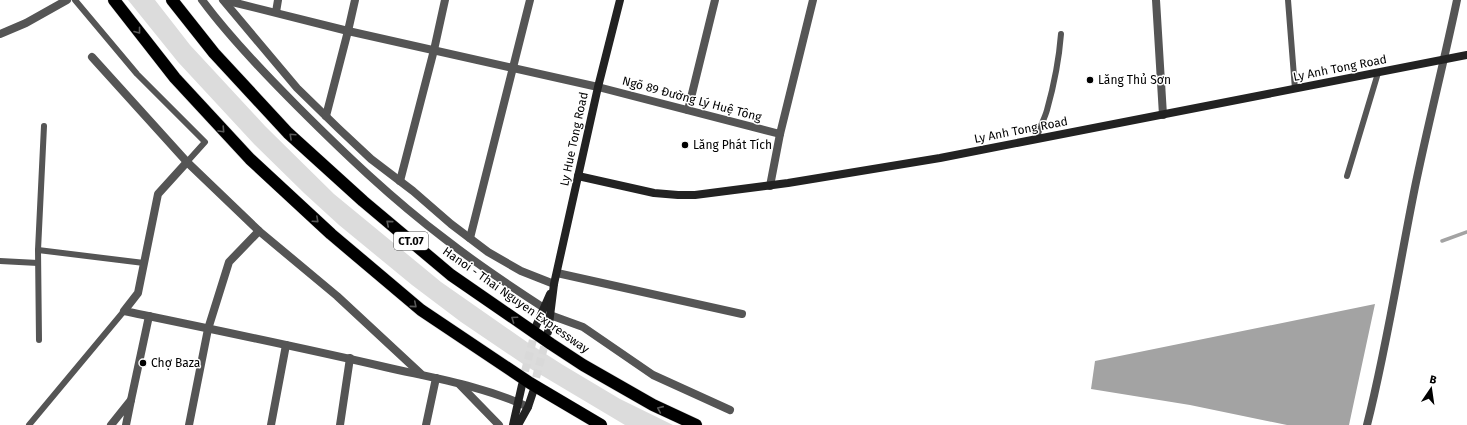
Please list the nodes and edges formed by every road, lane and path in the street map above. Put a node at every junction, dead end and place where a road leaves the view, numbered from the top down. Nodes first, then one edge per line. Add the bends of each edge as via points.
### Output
1 (67, 0) edge
2 (75, 0) edge
3 (114, 0) edge
4 (172, 0) edge
5 (202, 0) edge
6 (224, 0) edge
7 (278, 0) edge
8 (355, 0) edge
9 (445, 0) edge
10 (530, 0) edge
11 (620, 0) edge
12 (715, 0) edge
13 (812, 0) edge
14 (1156, 0) edge
15 (1288, 0) edge
16 (1457, 0) edge
17 (276, 12) junction
18 (348, 31) junction
19 (0, 34) edge
20 (1062, 34) dead end
21 (434, 50) junction
22 (1467, 56) edge
23 (92, 57) dead end
24 (1444, 60) junction
25 (513, 69) junction
26 (1378, 73) junction
27 (598, 87) junction
28 (1295, 89) junction
29 (688, 110) junction
30 (1162, 115) junction
31 (326, 116) junction
32 (44, 126) dead end
33 (780, 134) junction
34 (1037, 139) junction
35 (187, 162) junction
36 (578, 176) junction
37 (1347, 176) dead end
38 (400, 181) junction
39 (770, 186) junction
40 (259, 231) junction
41 (470, 238) junction
42 (38, 250) junction
43 (0, 261) edge
44 (38, 262) junction
45 (144, 263) junction
46 (557, 273) junction
47 (554, 284) junction
48 (544, 308) junction
49 (124, 311) junction
50 (742, 314) dead end
51 (550, 315) junction
52 (149, 316) junction
53 (536, 326) tunnel mouth
54 (208, 329) junction
55 (548, 332) tunnel mouth
56 (39, 340) dead end
57 (286, 345) junction
58 (350, 358) junction
59 (422, 375) junction
60 (436, 378) junction
61 (459, 384) junction
62 (522, 385) tunnel mouth
63 (533, 392) tunnel mouth
64 (131, 400) junction
65 (518, 402) junction
66 (528, 407) junction
67 (730, 410) dead end
68 (29, 425) edge
69 (111, 425) edge
70 (126, 425) edge
71 (189, 425) edge
72 (271, 425) edge
73 (340, 425) edge
74 (426, 425) edge
75 (499, 425) edge
76 (514, 425) edge
77 (518, 425) edge
78 (601, 425) edge
79 (696, 425) edge
80 (1367, 425) edge

1 - 19 street
2 - 35 lane via 137,74 206,142
3 -> 78 highway via 175,78 250,160 331,234 420,310 530,383
79 -> 4 highway, Hanoi - Thai Nguyen Expressway / CT.07 via 652,405 583,365 450,275 288,133 214,53
5 - 48 street via 272,81 364,171 444,239
6 - 17 street, Ngõ 89 Đường Lý Huệ Tông
6 - 31 street via 297,88
7 - 17 street
8 - 18 street
9 - 21 street
10 - 25 street
11 - 27 street, Ly Hue Tong Road
12 - 29 street
13 - 33 street
14 - 30 street
15 - 28 lane
16 - 24 street
17 - 18 street, Ngõ 89 Đường Lý Huệ Tông
18 - 21 street, Ngõ 89 Đường Lý Huệ Tông
18 - 31 street
20 - 34 lane via 1055,81
21 - 25 street, Ngõ 89 Đường Lý Huệ Tông
21 - 38 street
22 - 24 street, Ly Anh Tong Road
23 - 35 street
24 - 26 street, Ly Anh Tong Road
24 - 80 street via 1415,186 1378,383
25 - 27 street, Ngõ 89 Đường Lý Huệ Tông
25 - 41 street
26 - 28 street, Ly Anh Tong Road
26 - 37 lane
27 - 29 street, Ngõ 89 Đường Lý Huệ Tông
27 - 36 street, Ly Hue Tong Road
28 - 30 street, Ly Anh Tong Road
29 - 33 street, Ngõ 89 Đường Lý Huệ Tông
30 - 34 street, Ly Anh Tong Road
31 - 38 street via 371,159
32 - 42 lane
33 - 39 street
34 - 39 street, Ly Anh Tong Road
35 - 40 street
35 - 45 street via 158,194
36 - 39 street, Ly Anh Tong Road via 654,193 678,195
36 - 46 street, Ly Hue Tong Road
38 - 41 street
40 - 54 street via 229,262
40 - 59 street via 337,296
41 - 47 street via 521,271
42 - 44 lane
42 - 45 lane
43 - 44 lane
44 - 56 lane
45 - 49 street via 138,293
46 - 47 street, Ly Hue Tong Road
46 - 50 street
47 - 48 street, Ly Hue Tong Road
47 - 51 street, Ly Hue Tong Road
48 - 53 street, Ly Hue Tong Road
49 - 52 street
49 - 68 lane
51 - 55 street, Ly Hue Tong Road
51 - 67 street via 583,327 653,375
52 - 54 street
52 - 64 street
54 - 57 street
54 - 71 street
57 - 58 street
57 - 72 street
58 - 59 street
58 - 73 street
59 - 60 street
60 - 61 street
60 - 74 street
61 - 65 street
61 - 75 street
62 - 65 street
63 - 66 street
64 - 69 street
64 - 70 street
65 - 66 street
65 - 76 street
66 - 77 street

